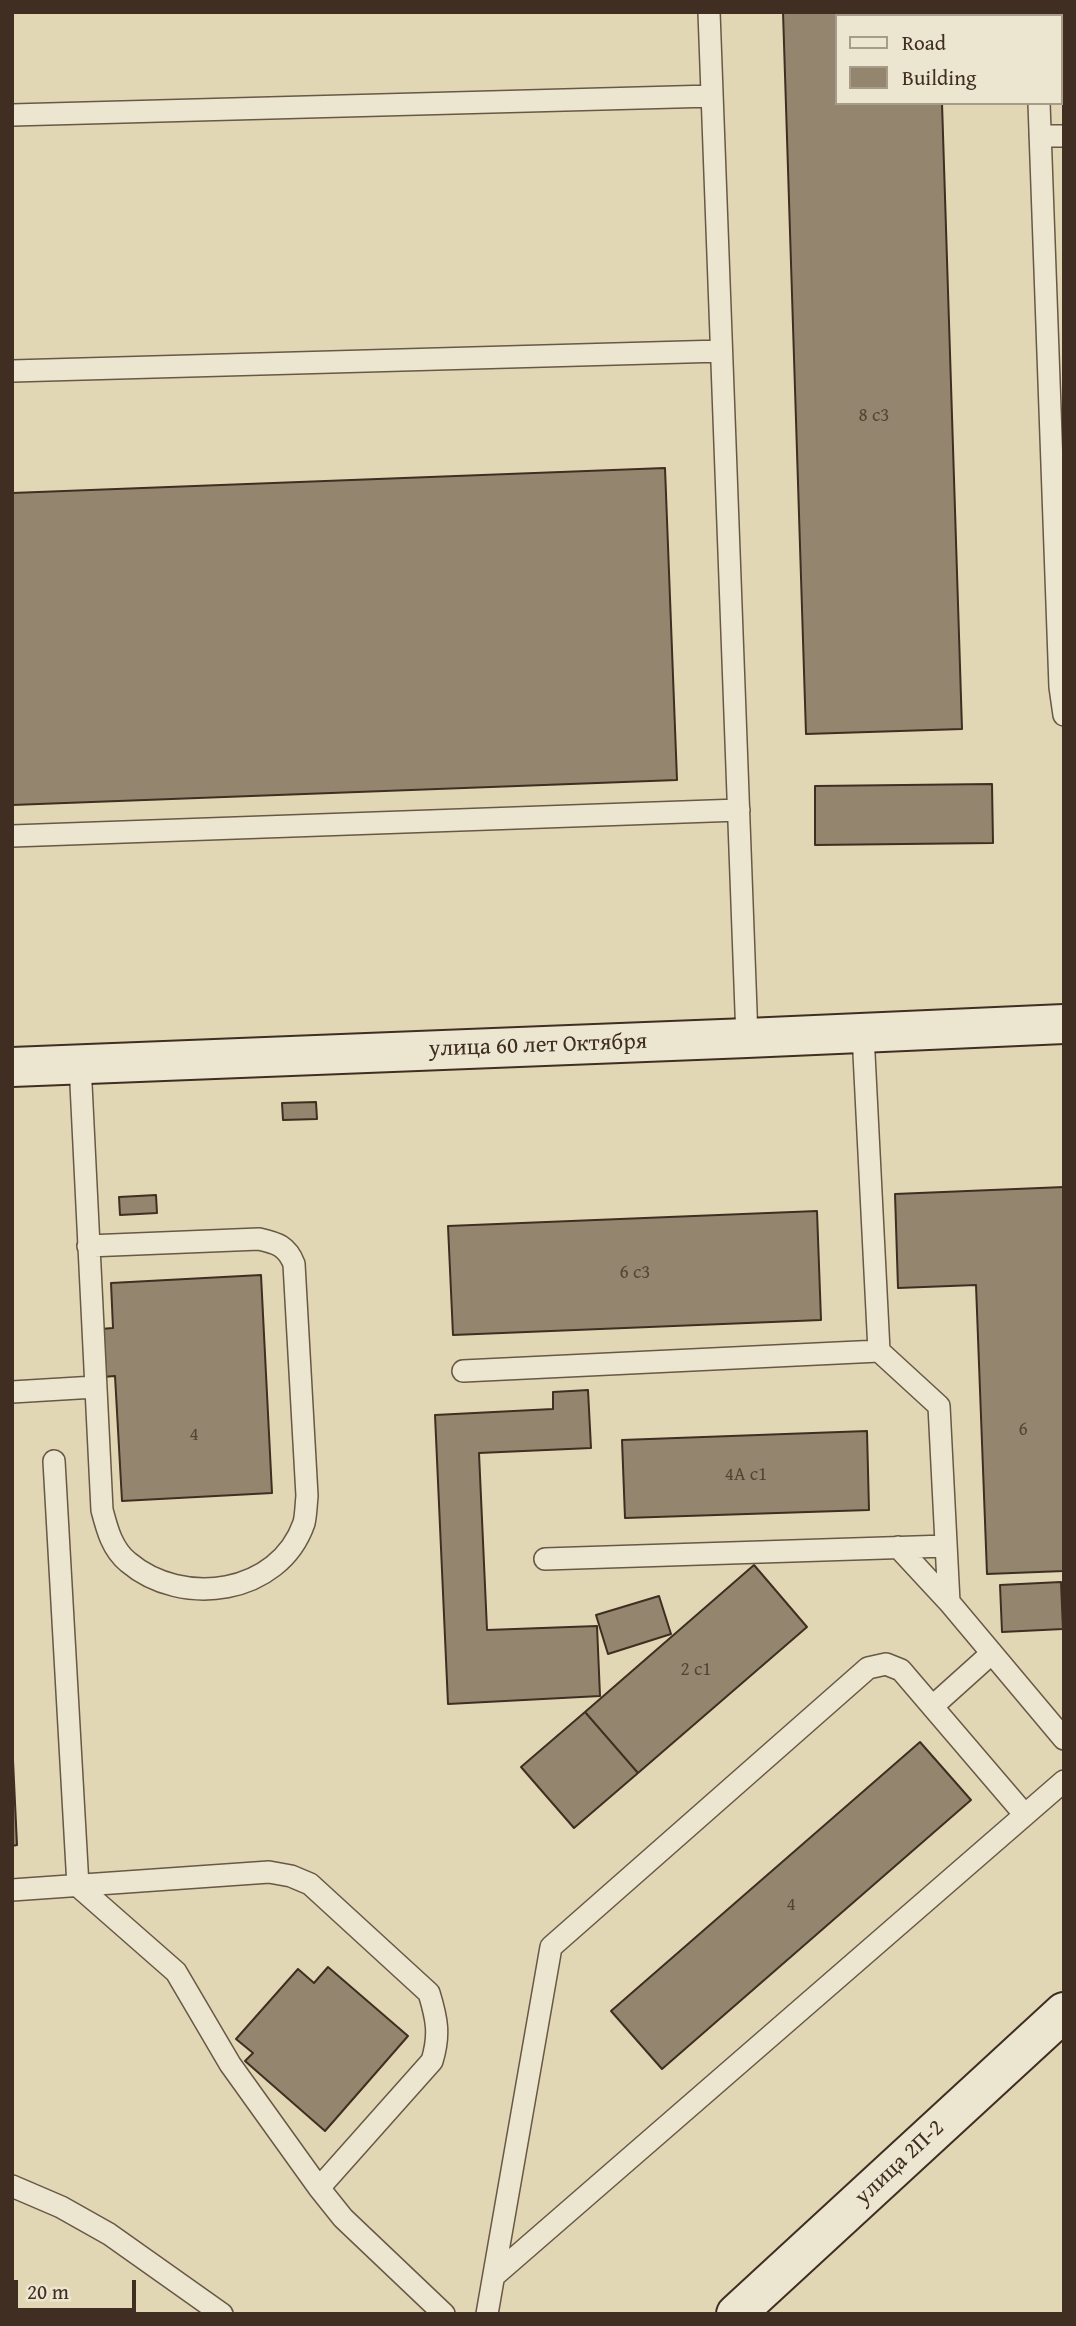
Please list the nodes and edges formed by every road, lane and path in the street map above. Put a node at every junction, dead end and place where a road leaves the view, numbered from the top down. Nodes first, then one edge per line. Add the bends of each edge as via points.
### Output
1 (709, 12) edge
2 (712, 96) junction
3 (1039, 105) edge
4 (12, 115) edge
5 (1040, 136) junction
6 (1064, 136) edge
7 (721, 351) junction
8 (12, 371) edge
9 (1062, 687) edge
10 (1064, 715) edge
11 (739, 810) junction
12 (12, 836) edge
13 (1064, 1024) edge
14 (863, 1034) junction
15 (747, 1038) junction
16 (80, 1064) junction
17 (12, 1067) edge
18 (88, 1246) junction
19 (878, 1350) junction
20 (463, 1371) dead end
21 (95, 1387) junction
22 (12, 1391) edge
23 (54, 1461) dead end
24 (946, 1546) junction
25 (898, 1547) junction
26 (545, 1559) dead end
27 (949, 1602) junction
28 (992, 1653) junction
29 (933, 1706) junction
30 (1064, 1739) edge
31 (1064, 1780) edge
32 (1025, 1815) junction
33 (78, 1886) junction
34 (12, 1890) edge
35 (1064, 2012) edge
36 (12, 2186) edge
37 (319, 2188) junction
38 (494, 2276) junction
39 (222, 2314) edge
40 (443, 2314) edge
41 (487, 2314) edge
42 (736, 2314) edge

1 - 2 lane
2 - 4 lane
2 - 7 lane
3 - 5 lane
5 - 6 lane
5 - 9 lane
7 - 8 lane
7 - 11 lane
9 - 10 lane
11 - 12 lane
11 - 15 lane
13 - 14 main road, улица 60 лет Октября
14 - 15 main road, улица 60 лет Октября
14 - 19 lane
15 - 16 main road, улица 60 лет Октября
16 - 17 main road, улица 60 лет Октября
16 - 18 lane
18 - 21 lane
18 - 21 lane via 259,1239 289,1251 294,1264 307,1496 304,1522 278,1563 252,1581 222,1589 186,1589 151,1577 126,1561 109,1537 102,1510
19 - 20 lane
19 - 24 lane via 939,1406
21 - 22 lane
23 - 33 lane
24 - 25 lane
24 - 27 lane
25 - 26 lane
25 - 27 lane
27 - 28 lane
28 - 29 lane
28 - 30 lane
29 - 32 lane
29 - 38 lane via 901,1670 886,1664 867,1668 551,1947
31 - 32 lane
32 - 38 lane
33 - 34 lane
33 - 37 lane via 176,1972 230,2064
33 - 37 lane via 269,1872 291,1875 310,1884 429,1993 438,2040 432,2061
35 - 42 main road, улица 2П-2
36 - 39 lane via 109,2234
37 - 40 lane via 343,2218
38 - 41 lane

